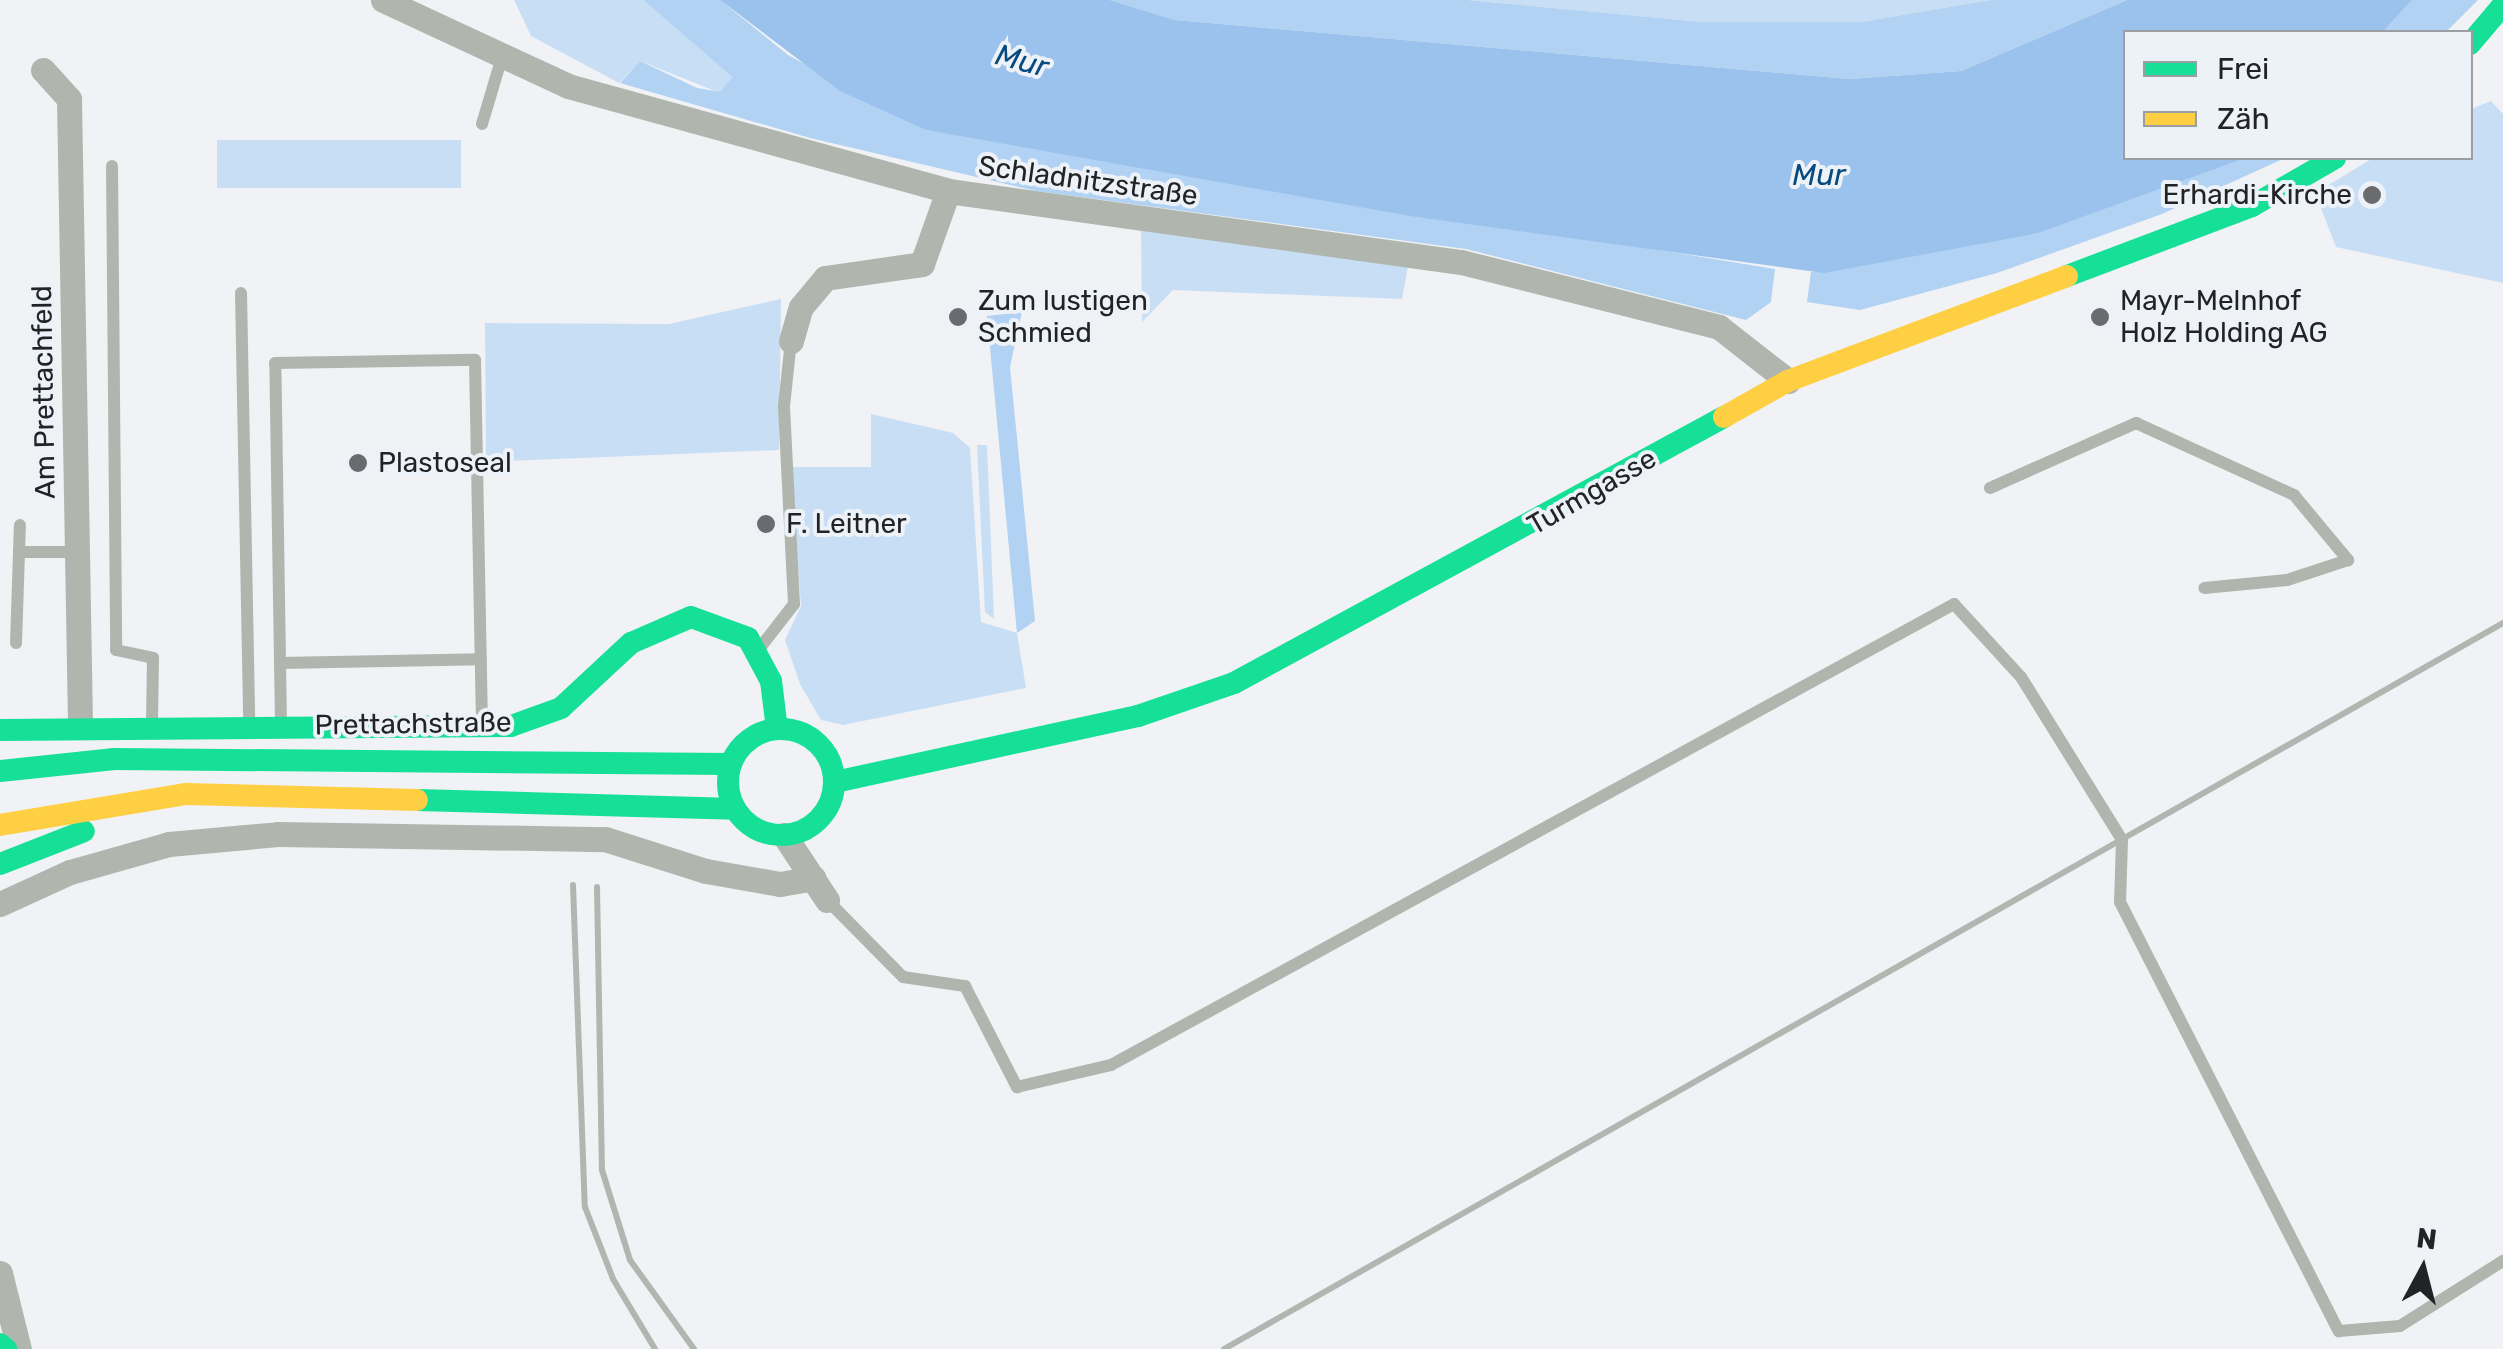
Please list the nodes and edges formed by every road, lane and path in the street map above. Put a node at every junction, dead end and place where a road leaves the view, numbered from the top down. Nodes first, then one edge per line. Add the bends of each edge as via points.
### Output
1 (384, 0) edge
2 (2503, 5) edge
3 (2473, 40) edge
4 (502, 57) junction
5 (42, 70) dead end
6 (482, 124) dead end
7 (2332, 160) edge
8 (112, 166) dead end
9 (948, 192) junction
10 (242, 293) dead end
11 (792, 341) joint
12 (1788, 381) junction
13 (1990, 488) dead end
14 (20, 524) dead end
15 (19, 552) junction
16 (76, 552) junction
17 (2204, 588) dead end
18 (16, 643) dead end
19 (757, 651) junction
20 (481, 659) junction
21 (280, 663) junction
22 (80, 724) junction
23 (152, 724) junction
24 (250, 725) junction
25 (281, 725) junction
26 (482, 726) junction
27 (777, 729) junction
28 (0, 730) edge
29 (165, 764) junction
30 (731, 764) junction
31 (0, 771) edge
32 (835, 782) junction
33 (0, 796) edge
34 (340, 800) junction
35 (734, 808) junction
36 (0, 825) edge
37 (784, 835) junction
38 (0, 864) edge
39 (820, 889) junction
40 (0, 904) edge
41 (2503, 1261) edge
42 (0, 1273) edge
43 (19, 1349) edge

1 - 4 street, Schladnitzstraße
2 - 3 main road
4 - 6 lane
4 - 9 street, Schladnitzstraße via 568,86
5 - 16 street, Am Prettachfeld via 69,99
7 - 12 main road, Turmgasse via 2252,206
8 - 23 lane via 116,650 153,658
9 - 11 street via 922,264 825,278 801,307
9 - 12 street, Schladnitzstraße via 1461,262 1720,327
10 - 24 lane
11 - 19 lane via 784,406 794,604
12 - 32 main road, Turmgasse via 1445,576 1234,683 1138,716
13 - 17 lane via 2136,424 2294,495 2348,560 2286,580
14 - 15 lane
15 - 16 lane
15 - 18 lane
16 - 22 street, Am Prettachfeld
19 - 26 main road, Prettachstraße via 719,621 673,620 631,642 547,716
19 - 27 main road
20 - 21 lane
20 - 21 lane via 476,360 275,363
20 - 26 lane
21 - 25 lane
22 - 23 main road, Prettachstraße
22 - 28 main road, Prettachstraße
23 - 24 main road, Prettachstraße
24 - 25 main road, Prettachstraße
25 - 26 main road, Prettachstraße
27 - 30 main road via 741,747
27 - 32 main road via 820,744
29 - 30 main road
29 - 31 main road via 114,759
29 - 33 main road
30 - 35 main road
32 - 37 main road via 821,818
34 - 35 main road
34 - 36 main road via 186,794
34 - 38 main road via 150,817
35 - 37 main road via 764,832
37 - 39 street
39 - 40 street via 706,872 605,838 278,834 169,844 70,872
39 - 41 lane via 902,978 966,986 1017,1087 1111,1065 1954,604 2021,677 2122,840 2120,902 2339,1331 2400,1326
42 - 43 street

